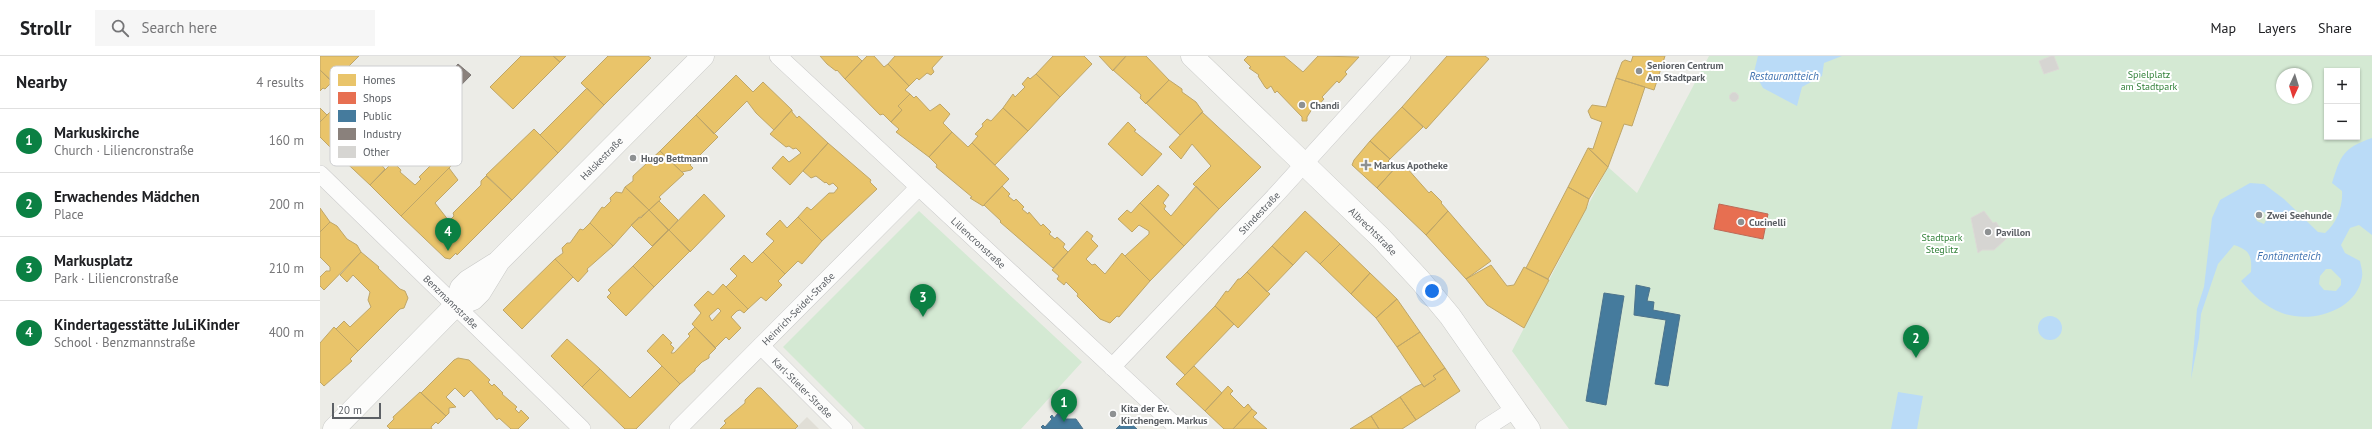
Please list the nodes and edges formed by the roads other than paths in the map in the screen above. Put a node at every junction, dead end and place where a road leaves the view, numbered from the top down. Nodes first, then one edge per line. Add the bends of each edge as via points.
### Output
1 (703, 56) edge
2 (778, 56) edge
3 (1192, 56) edge
4 (1402, 56) edge
5 (1304, 164) junction
6 (320, 174) edge
7 (918, 188) junction
8 (455, 306) junction
9 (761, 346) junction
10 (1112, 367) junction
11 (1515, 409) junction
12 (334, 429) edge
13 (582, 429) edge
14 (678, 429) edge
15 (844, 429) edge
16 (1179, 429) edge
17 (1484, 429) edge
18 (1529, 429) edge

1 - 8 main road, Halskestraße via 499,261 461,288
2 - 7 street, Liliencronstraße
3 - 5 main road, Albrechtstraße
4 - 5 street, Stindestraße
5 - 10 street, Stindestraße
5 - 11 main road, Albrechtstraße via 1381,238 1435,297
6 - 8 street, Benzmannstraße
7 - 9 street, Heinrich-Seidel-Straße
7 - 10 street, Liliencronstraße
8 - 12 main road, Halskestraße
8 - 13 street, Benzmannstraße
9 - 14 street, Heinrich-Seidel-Straße
9 - 15 street, Karl-Stieler-Straße
10 - 16 street, Liliencronstraße
11 - 17 street
11 - 18 main road, Albrechtstraße

